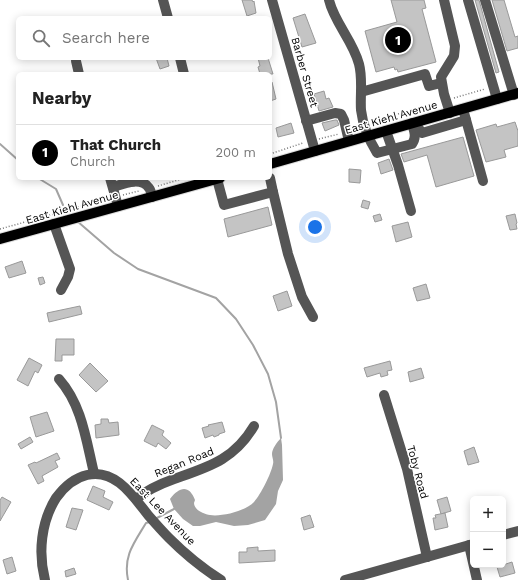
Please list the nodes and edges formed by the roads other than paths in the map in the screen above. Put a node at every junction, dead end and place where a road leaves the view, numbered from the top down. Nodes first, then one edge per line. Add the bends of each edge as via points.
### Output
1 (163, 0) edge
2 (272, 0) edge
3 (329, 0) edge
4 (444, 0) edge
5 (468, 0) edge
6 (485, 0) edge
7 (167, 16) edge
8 (180, 60) edge
9 (76, 61) dead end
10 (79, 72) edge
11 (184, 72) edge
12 (441, 83) junction
13 (361, 92) junction
14 (516, 94) edge
15 (497, 99) junction
16 (463, 109) junction
17 (450, 113) junction
18 (466, 120) junction
19 (306, 121) junction
20 (414, 123) junction
21 (366, 131) junction
22 (386, 131) junction
23 (348, 136) junction
24 (393, 149) junction
25 (315, 151) junction
26 (272, 163) edge
27 (208, 180) edge
28 (218, 180) edge
29 (270, 180) edge
30 (483, 181) dead end
31 (111, 183) edge
32 (151, 192) junction
33 (273, 192) junction
34 (117, 202) junction
35 (411, 211) dead end
36 (54, 224) junction
37 (0, 239) edge
38 (60, 290) dead end
39 (313, 317) dead end
40 (59, 379) dead end
41 (384, 395) dead end
42 (254, 426) dead end
43 (94, 473) junction
44 (136, 499) junction
45 (518, 531) edge
46 (506, 534) edge
47 (470, 544) edge
48 (427, 557) junction
49 (475, 568) edge
50 (45, 580) edge
51 (220, 580) edge
52 (345, 580) edge
53 (477, 580) edge

1 - 7 street
2 - 19 street, Barber Street
3 - 13 street via 357,58
4 - 12 street via 455,46 454,56 440,77
5 - 15 street
6 - 14 street
8 - 11 street
9 - 10 street
12 - 13 street via 428,86 425,74
12 - 17 street
13 - 21 street via 361,110
14 - 15 main road, East Kiehl Avenue
15 - 16 main road, East Kiehl Avenue
16 - 17 main road, East Kiehl Avenue
16 - 18 street
17 - 20 main road, East Kiehl Avenue
18 - 20 street via 422,133
18 - 30 street
19 - 23 street via 339,113 343,116
19 - 25 street, Barber Street
20 - 22 main road, East Kiehl Avenue
20 - 24 street via 415,140 412,144
21 - 22 main road, East Kiehl Avenue
21 - 23 main road, East Kiehl Avenue
21 - 24 street via 377,153
22 - 24 street
23 - 25 main road, East Kiehl Avenue
24 - 35 street
25 - 26 main road, East Kiehl Avenue
27 - 32 main road, East Kiehl Avenue
28 - 33 street via 224,205
29 - 33 street
31 - 32 street via 142,182
31 - 34 street
32 - 34 main road, East Kiehl Avenue
33 - 39 street via 288,254 302,297
34 - 36 main road, East Kiehl Avenue
36 - 37 main road, East Kiehl Avenue
36 - 38 street via 70,268
40 - 43 street via 76,405
41 - 48 street, Toby Road via 406,469
42 - 44 street, Regan Road via 228,457 208,467 154,486
43 - 44 street, East Lee Avenue via 111,477
43 - 50 street via 71,482 51,507 41,546
44 - 51 street, East Lee Avenue via 170,539
45 - 46 street
47 - 48 street
48 - 52 street
49 - 53 street

